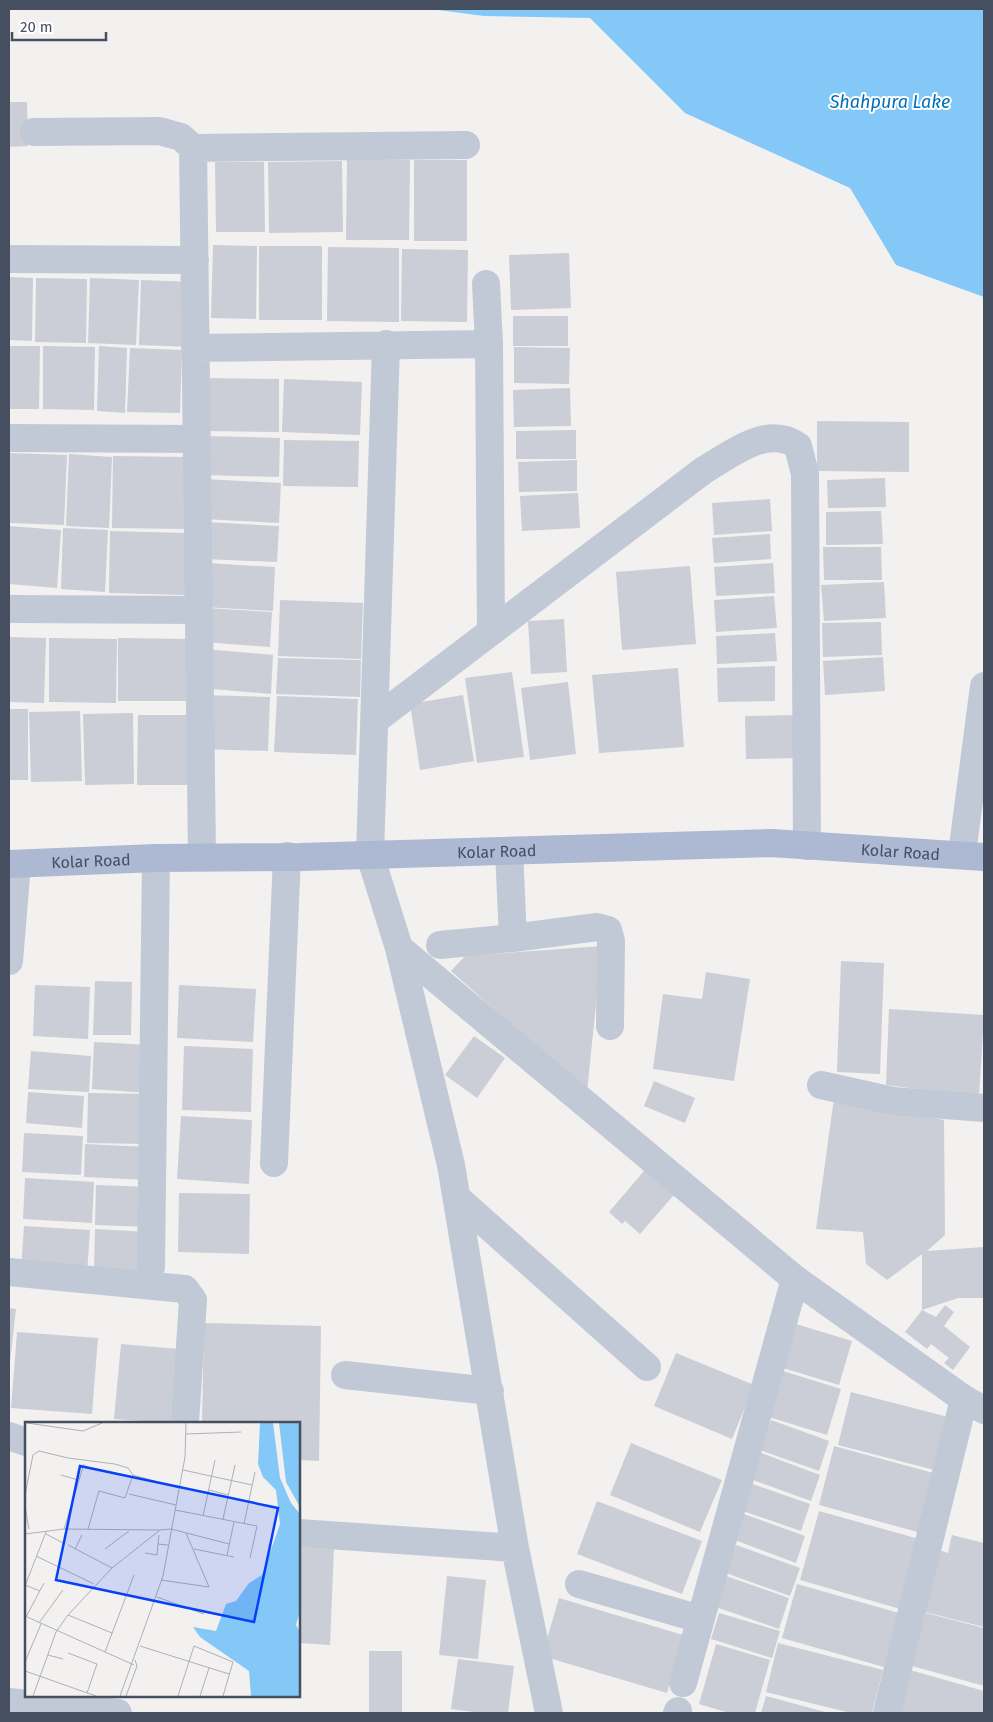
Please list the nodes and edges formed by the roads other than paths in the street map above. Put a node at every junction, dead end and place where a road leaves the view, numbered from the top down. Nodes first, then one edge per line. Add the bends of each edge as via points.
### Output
1 (34, 132) dead end
2 (466, 145) dead end
3 (193, 148) junction
4 (9, 259) edge
5 (195, 260) junction
6 (486, 284) dead end
7 (386, 344) junction
8 (489, 344) junction
9 (195, 348) junction
10 (9, 438) edge
11 (197, 440) junction
12 (9, 608) edge
13 (199, 610) junction
14 (491, 630) junction
15 (984, 686) edge
16 (375, 720) junction
17 (807, 846) junction
18 (509, 851) junction
19 (370, 855) junction
20 (288, 856) junction
21 (973, 856) edge
22 (202, 857) junction
23 (156, 858) junction
24 (13, 864) edge
25 (513, 938) junction
26 (440, 945) dead end
27 (399, 948) junction
28 (9, 961) edge
29 (610, 1026) dead end
30 (821, 1085) dead end
31 (984, 1108) edge
32 (274, 1163) dead end
33 (457, 1198) junction
34 (151, 1267) dead end
35 (9, 1272) edge
36 (794, 1279) junction
37 (647, 1367) dead end
38 (345, 1376) dead end
39 (490, 1391) junction
40 (974, 1404) edge
41 (185, 1422) edge
42 (9, 1436) edge
43 (25, 1442) edge
44 (300, 1533) edge
45 (515, 1548) junction
46 (579, 1584) dead end
47 (700, 1619) junction
48 (683, 1683) dead end
49 (9, 1702) edge
50 (118, 1713) edge
51 (549, 1713) edge
52 (887, 1713) edge

1 - 3 street via 159,131 181,137
2 - 3 street
3 - 5 street
4 - 5 street
5 - 9 street
6 - 8 street
7 - 8 street
7 - 9 street
7 - 16 street
8 - 14 street
9 - 11 street
10 - 11 street
11 - 13 street
12 - 13 street
13 - 22 street
14 - 16 street
14 - 17 street via 704,470 759,438 788,438 798,446 805,474
15 - 21 street
16 - 19 street
17 - 18 main road, Kolar Road via 771,844
17 - 21 main road, Kolar Road
18 - 19 main road, Kolar Road
18 - 25 street
19 - 20 main road, Kolar Road
19 - 27 street
20 - 22 main road, Kolar Road
20 - 32 street
22 - 23 main road, Kolar Road
23 - 24 main road, Kolar Road
23 - 34 street
24 - 28 street
25 - 26 street
25 - 29 street via 597,927 608,930 611,941
27 - 33 street
27 - 36 street
30 - 31 street via 893,1101
33 - 37 street
33 - 39 street
35 - 41 street via 184,1289 190,1294 193,1300
36 - 40 street
36 - 47 street
38 - 39 street
39 - 45 street
40 - 52 street
42 - 43 street
44 - 45 street
45 - 51 street
46 - 47 street
47 - 48 street
49 - 50 street

